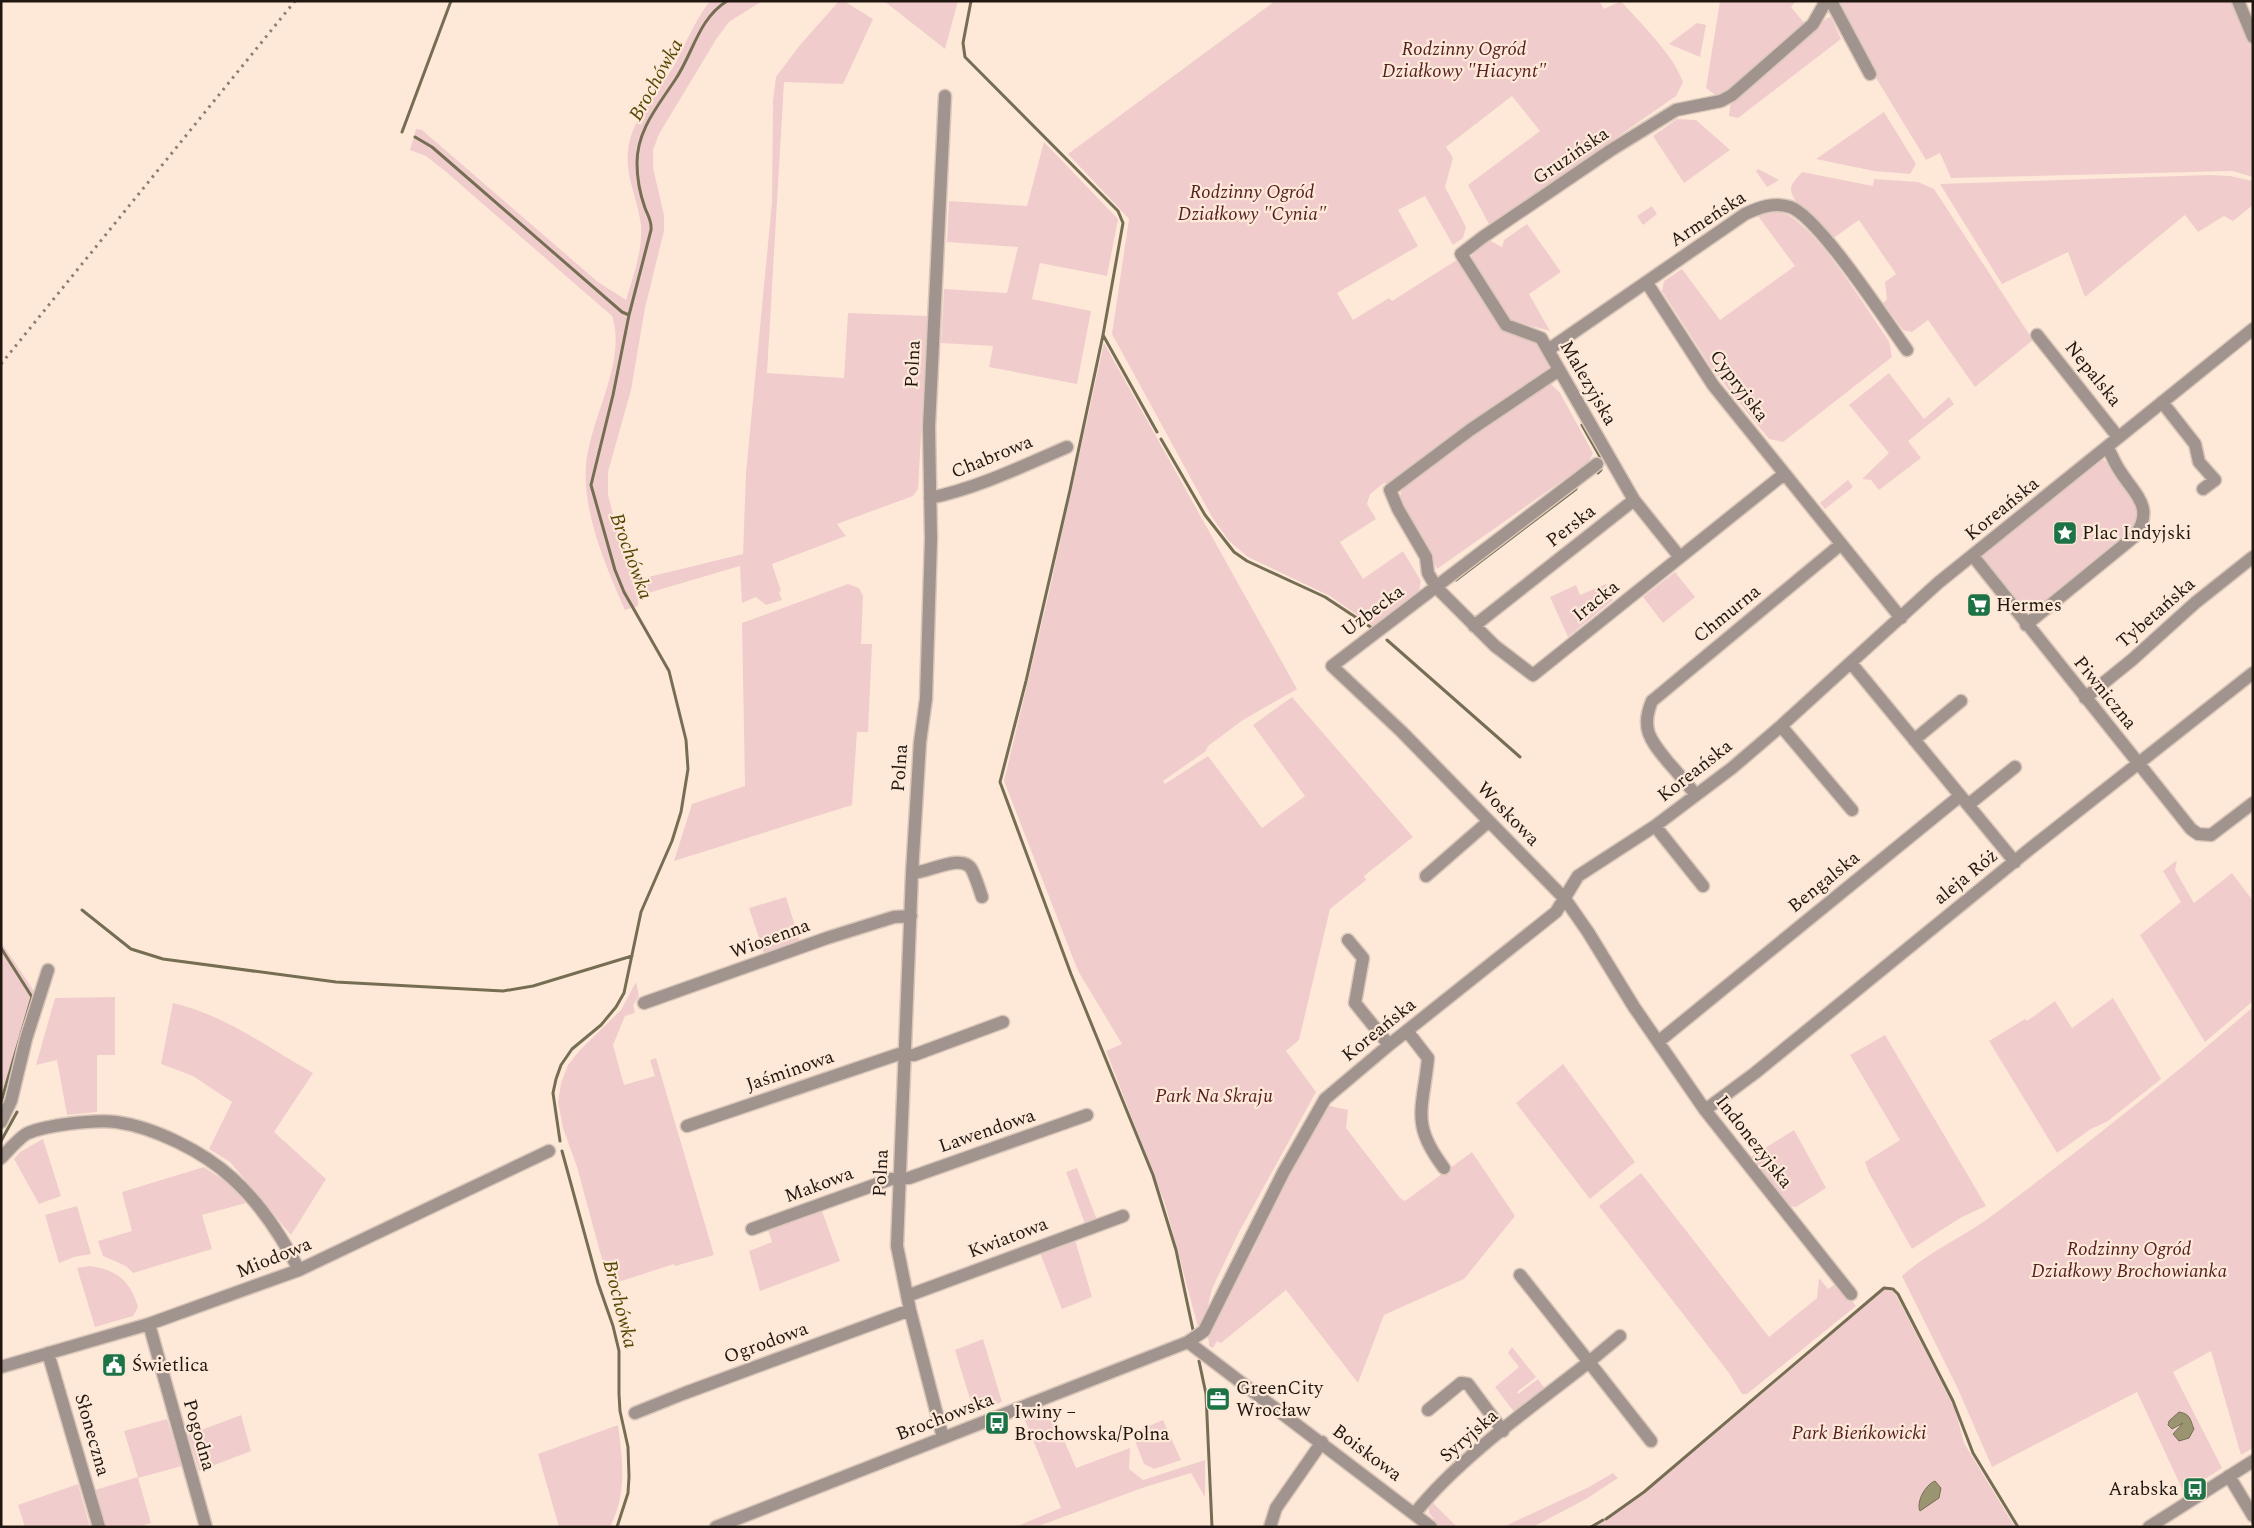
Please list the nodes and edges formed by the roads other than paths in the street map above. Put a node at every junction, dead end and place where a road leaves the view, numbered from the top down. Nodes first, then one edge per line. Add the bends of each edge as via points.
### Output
1 (1826, 1) edge
2 (1832, 1) edge
3 (2238, 1) edge
4 (2253, 37) edge
5 (1870, 74) dead end
6 (945, 96) dead end
7 (1461, 254) joint
8 (1646, 282) junction
9 (2253, 329) edge
10 (2038, 335) dead end
11 (1548, 350) junction
12 (1907, 350) dead end
13 (1559, 370) junction
14 (2162, 402) junction
15 (2118, 437) junction
16 (1067, 447) dead end
17 (2108, 447) junction
18 (1597, 464) dead end
19 (1784, 474) junction
20 (2203, 489) dead end
21 (930, 498) junction
22 (1634, 500) junction
23 (1840, 546) junction
24 (1679, 556) junction
25 (1973, 556) junction
26 (2253, 557) edge
27 (1436, 586) junction
28 (1901, 618) junction
29 (2026, 625) junction
30 (1474, 626) junction
31 (1851, 663) junction
32 (1332, 666) joint
33 (2253, 673) edge
34 (2085, 698) junction
35 (1961, 702) dead end
36 (1782, 726) junction
37 (1914, 740) junction
38 (2139, 764) junction
39 (2015, 767) dead end
40 (1696, 795) junction
41 (1964, 800) junction
42 (2253, 803) edge
43 (1852, 810) dead end
44 (1488, 822) junction
45 (1655, 826) junction
46 (2015, 862) junction
47 (912, 873) junction
48 (1426, 876) dead end
49 (1703, 886) dead end
50 (982, 897) dead end
51 (1565, 899) junction
52 (910, 916) junction
53 (1348, 940) dead end
54 (48, 970) dead end
55 (644, 1003) dead end
56 (1634, 1007) joint
57 (1003, 1022) dead end
58 (1408, 1031) junction
59 (1658, 1042) junction
60 (1389, 1045) junction
61 (906, 1054) junction
62 (1705, 1110) junction
63 (1087, 1115) dead end
64 (1, 1122) edge
65 (687, 1126) dead end
66 (549, 1151) dead end
67 (1, 1158) edge
68 (1444, 1168) dead end
69 (900, 1179) junction
70 (1123, 1216) dead end
71 (752, 1229) dead end
72 (299, 1270) junction
73 (1520, 1275) dead end
74 (1852, 1294) dead end
75 (907, 1296) junction
76 (910, 1310) junction
77 (149, 1324) junction
78 (1204, 1330) joint
79 (1620, 1336) dead end
80 (1188, 1342) junction
81 (48, 1353) junction
82 (1589, 1362) junction
83 (1, 1367) edge
84 (1428, 1410) dead end
85 (635, 1413) dead end
86 (1503, 1431) junction
87 (943, 1438) junction
88 (1318, 1440) junction
89 (1650, 1440) dead end
90 (2253, 1461) edge
91 (2229, 1476) junction
92 (1415, 1513) junction
93 (2253, 1516) edge
94 (100, 1527) edge
95 (206, 1527) edge
96 (716, 1527) edge
97 (1270, 1527) edge
98 (1432, 1527) edge
99 (2149, 1527) edge

1 - 7 street, Gruzińska via 1813,24 1732,95 1721,101 1676,110 1611,150
2 - 5 street
3 - 4 street
6 - 21 street, Polna via 929,427
7 - 11 street, Malezyjska via 1506,325 1541,338
8 - 11 street, Armeńska
8 - 12 street, Armeńska via 1745,214 1774,204 1792,207 1828,241
8 - 19 street, Cypryjska via 1703,372
9 - 14 street, Koreańska
10 - 15 street, Nepalska
11 - 13 street, Malezyjska
13 - 22 street, Malezyjska
13 - 27 street via 1470,430 1390,490 1426,557 1428,573
14 - 15 street, Koreańska
14 - 20 street via 2195,444 2199,462 2215,480
15 - 17 street, Koreańska
16 - 21 street, Chabrowa via 1002,475
17 - 25 street, Koreańska
17 - 29 street via 2142,504 2141,527 2135,536
18 - 27 street, Uzbecka
19 - 23 street, Cypryjska
19 - 24 street, Iracka
21 - 47 street, Polna via 926,699 920,742
22 - 24 street
22 - 30 street, Perska
23 - 28 street
23 - 40 street, Chmurna via 1652,700 1647,712 1651,742
24 - 30 street, Iracka via 1533,674 1494,646
25 - 28 street, Koreańska
25 - 29 street, Piwniczna
26 - 34 street, Tybetańska
27 - 30 street, Iracka
27 - 32 street, Uzbecka
28 - 31 street, Koreańska
29 - 34 street, Piwniczna
31 - 36 street, Koreańska
31 - 37 street
32 - 44 street, Woskowa via 1402,732
33 - 38 street, aleja Róż
34 - 38 street, Piwniczna
35 - 37 street
36 - 40 street, Koreańska
36 - 43 street
37 - 41 street
38 - 42 street, Piwniczna via 2198,834 2205,836 2218,831
38 - 46 street, aleja Róż
39 - 41 street, Bengalska
40 - 45 street, Koreańska
41 - 46 street
41 - 59 street, Bengalska via 1712,996
44 - 48 street
44 - 51 street, Woskowa
45 - 49 street, Koreańska
45 - 51 street, Koreańska via 1584,870 1573,882
46 - 62 street, aleja Róż
47 - 50 street via 960,861 966,863 972,868
47 - 52 street, Polna
51 - 56 street, Woskowa
51 - 58 street, Koreańska via 1556,912
52 - 55 street, Wiosenna via 894,917 828,938
52 - 61 street, Polna
53 - 60 street via 1363,958 1355,1003
54 - 64 street
56 - 59 street, Indonezyjska
57 - 61 street, Jaśminowa via 914,1055
58 - 60 street, Koreańska
58 - 68 street via 1428,1058 1421,1126 1431,1150
59 - 62 street, Indonezyjska
60 - 78 street, Koreańska via 1325,1099 1283,1173
61 - 65 street, Jaśminowa
61 - 69 street, Polna
62 - 74 street, Indonezyjska
63 - 69 street, Lawendowa
66 - 72 street, Miodowa
67 - 72 street via 27,1134 90,1121 117,1122 165,1137 206,1158 232,1177 266,1214
69 - 71 street, Makowa
69 - 75 street, Polna via 897,1246
70 - 75 street, Kwiatowa
72 - 77 street, Miodowa
73 - 82 street
75 - 76 street, Polna
76 - 85 street, Ogrodowa
76 - 87 street, Polna
77 - 81 street, Miodowa
77 - 95 street, Pogodna
78 - 80 street, Brochowska
79 - 82 street, Syryjska
80 - 87 street, Brochowska
80 - 88 street, Boiskowa
81 - 83 street, Miodowa
81 - 94 street, Słoneczna
82 - 86 street, Syryjska
82 - 89 street
84 - 86 street via 1461,1383 1468,1384
86 - 92 street, Syryjska
87 - 96 street, Brochowska
88 - 92 street, Boiskowa
88 - 97 street via 1276,1508
90 - 91 street
91 - 93 street
91 - 99 street
92 - 98 street, Boiskowa

